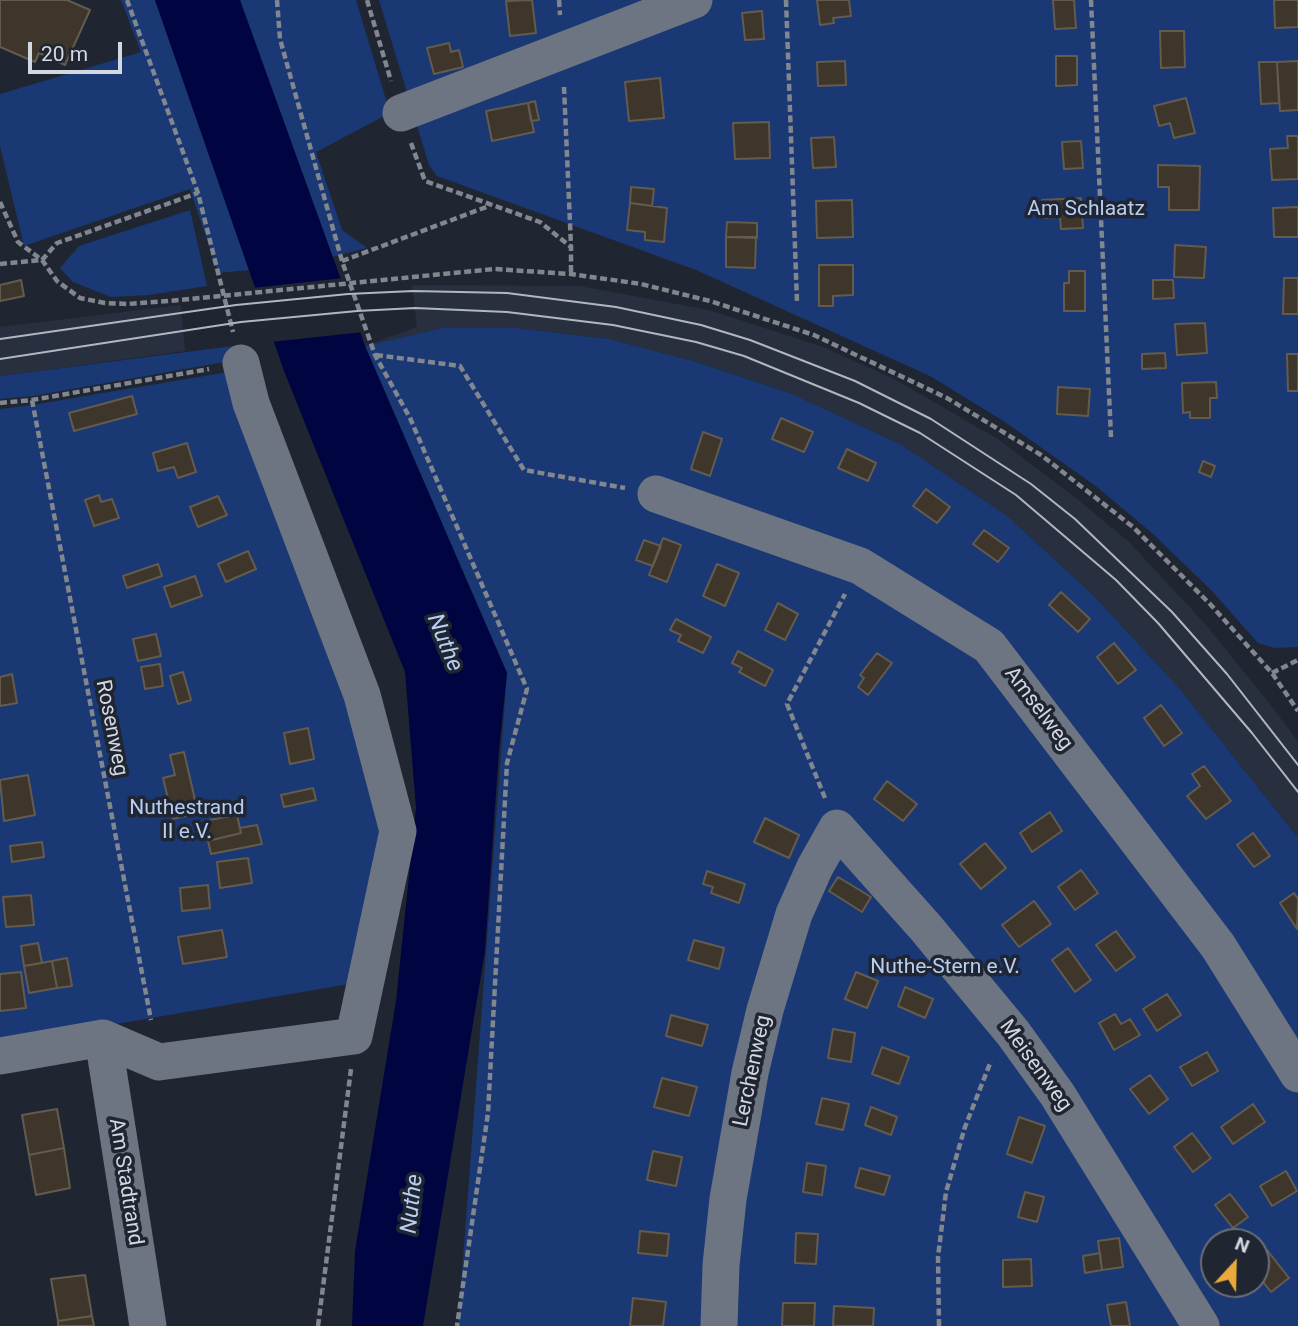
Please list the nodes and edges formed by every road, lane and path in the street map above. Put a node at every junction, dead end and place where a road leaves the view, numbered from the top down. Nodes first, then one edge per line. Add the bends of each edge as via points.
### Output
1 (127, 0) edge
2 (277, 0) edge
3 (367, 0) edge
4 (559, 0) edge
5 (694, 0) edge
6 (786, 0) edge
7 (1091, 0) edge
8 (562, 51) junction
9 (401, 113) junction
10 (198, 192) junction
11 (0, 202) edge
12 (491, 205) junction
13 (571, 247) junction
14 (42, 260) junction
15 (342, 261) junction
16 (0, 264) edge
17 (571, 274) junction
18 (797, 302) dead end
19 (375, 355) junction
20 (242, 363) junction
21 (32, 400) junction
22 (0, 403) edge
23 (1111, 437) dead end
24 (656, 494) joint
25 (860, 566) junction
26 (1298, 660) edge
27 (1272, 673) junction
28 (1298, 710) edge
29 (837, 828) junction
30 (1013, 1032) junction
31 (354, 1036) junction
32 (103, 1038) junction
33 (0, 1056) edge
34 (159, 1062) junction
35 (1298, 1074) edge
36 (148, 1326) edge
37 (318, 1326) edge
38 (457, 1326) edge
39 (719, 1326) edge
40 (939, 1326) edge
41 (1201, 1326) edge

1 - 10 path
2 - 15 path via 280,38
3 - 9 path
4 - 8 path
5 - 8 street
6 - 18 path
7 - 23 path
8 - 9 street
8 - 13 path
9 - 12 path via 425,181
10 - 14 path via 57,243
10 - 20 path
11 - 14 path via 18,242
12 - 13 path via 540,222
12 - 15 path
13 - 17 path
14 - 16 path
14 - 17 path via 57,281 80,298 128,304 494,268
15 - 19 path
17 - 27 path via 641,284 710,301 814,335 947,398 1041,456 1133,527
19 - 24 path via 460,366 524,470
19 - 38 path via 410,418 527,689 507,763 488,1113
20 - 21 path
20 - 31 street via 251,403 362,695 398,831
21 - 22 path
21 - 34 path, Rosenweg
24 - 25 street, Amselweg
25 - 29 path via 787,704
25 - 35 street, Amselweg via 989,646 1218,946
26 - 27 path
27 - 28 path
29 - 30 street, Meisenweg
29 - 39 street, Lerchenweg via 794,914 750,1073 728,1199
30 - 40 path via 988,1064 946,1192 938,1257
30 - 41 street, Meisenweg via 1084,1136
31 - 34 street
31 - 37 path
32 - 33 street
32 - 34 street
32 - 36 street, Am Stadtrand

